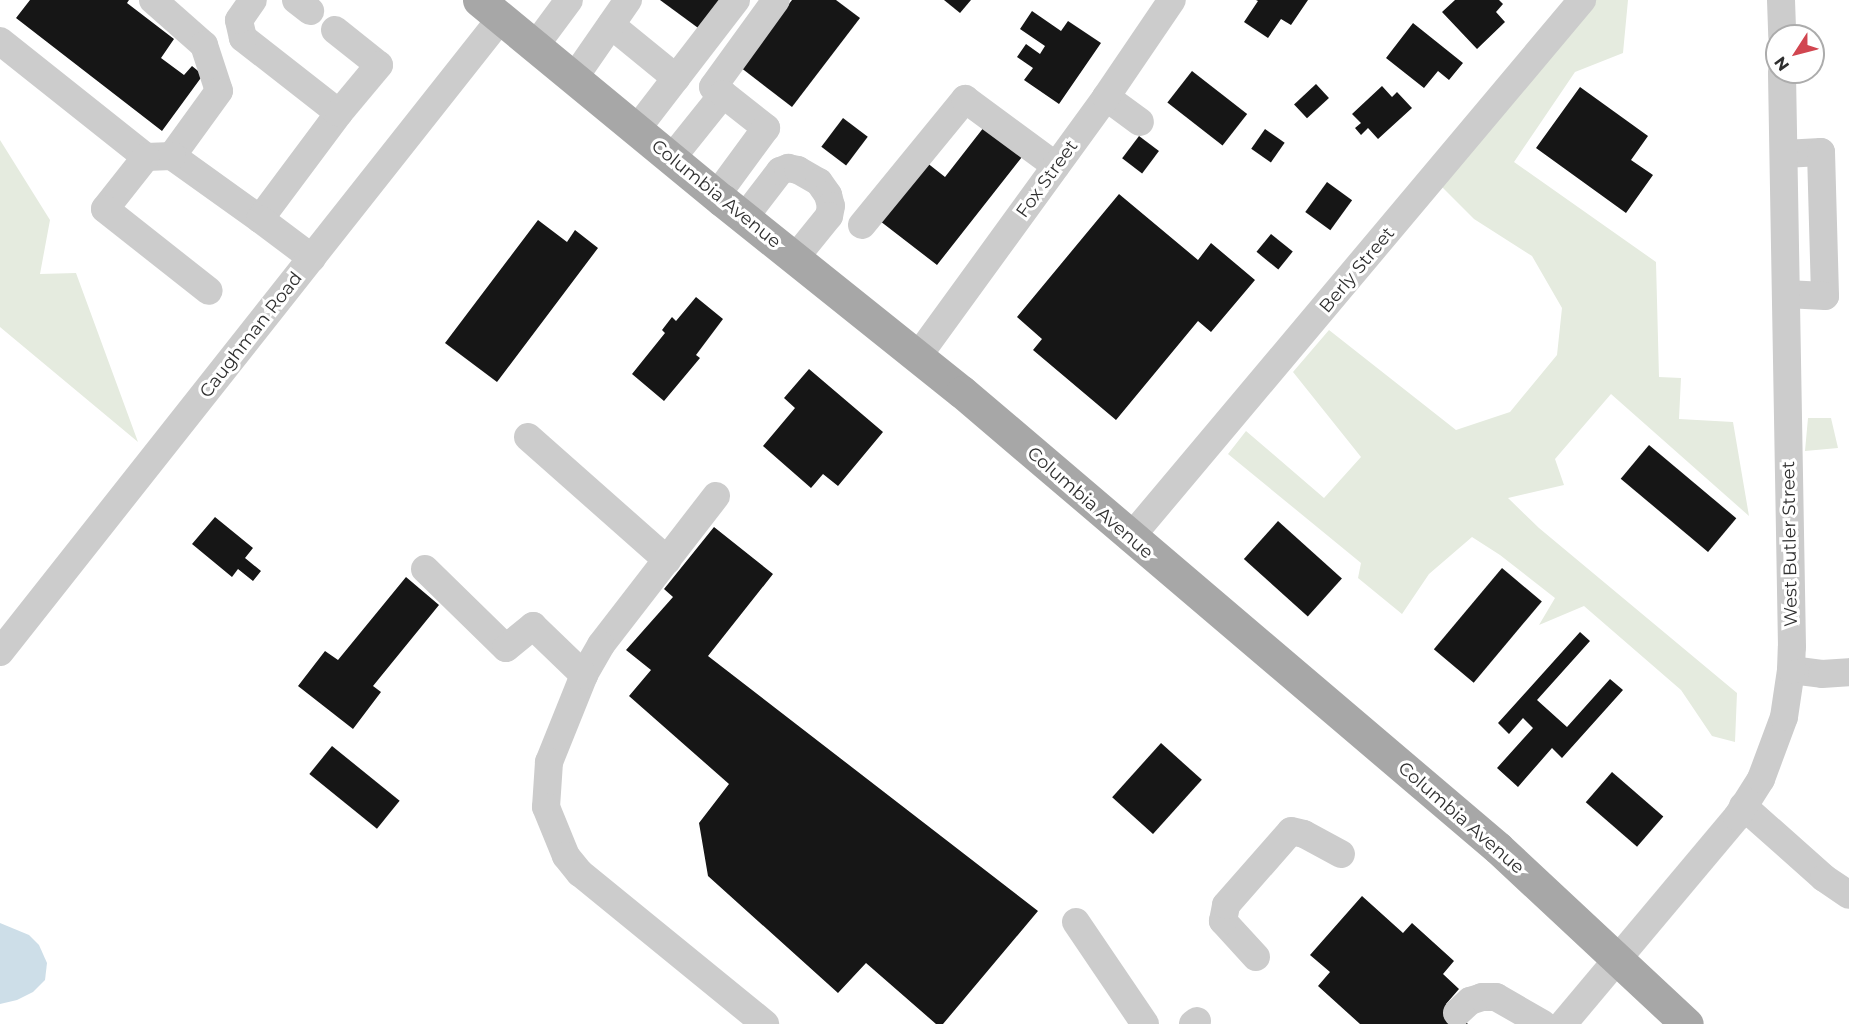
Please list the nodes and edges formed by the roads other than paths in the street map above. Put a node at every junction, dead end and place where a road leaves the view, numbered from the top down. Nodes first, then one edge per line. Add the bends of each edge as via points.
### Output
1 (153, 0) edge
2 (253, 0) edge
3 (569, 0) edge
4 (628, 0) edge
5 (736, 0) edge
6 (776, 0) edge
7 (1172, 0) edge
8 (1582, 0) edge
9 (1781, 0) edge
10 (490, 9) edge
11 (1782, 24) edge
12 (611, 25) junction
13 (334, 30) dead end
14 (0, 41) edge
15 (535, 46) junction
16 (574, 78) junction
17 (676, 78) junction
18 (1782, 84) edge
19 (723, 94) junction
20 (1106, 97) junction
21 (339, 113) junction
22 (1140, 122) dead end
23 (636, 130) junction
24 (1784, 153) junction
25 (159, 156) junction
26 (671, 159) junction
27 (1056, 166) junction
28 (716, 196) junction
29 (744, 218) junction
30 (260, 219) junction
31 (862, 225) dead end
32 (312, 258) junction
33 (795, 258) junction
34 (209, 291) dead end
35 (1786, 294) junction
36 (918, 356) junction
37 (528, 437) dead end
38 (716, 496) dead end
39 (1130, 538) junction
40 (667, 560) junction
41 (425, 569) dead end
42 (1, 649) edge
43 (1791, 670) junction
44 (1849, 672) edge
45 (584, 675) junction
46 (1743, 806) junction
47 (1341, 854) dead end
48 (1849, 895) edge
49 (1076, 922) dead end
50 (1256, 957) dead end
51 (1617, 961) junction
52 (1457, 1013) dead end
53 (765, 1024) edge
54 (1145, 1024) edge
55 (1543, 1024) edge
56 (1563, 1024) edge
57 (1686, 1024) edge

1 - 25 street via 204,45 219,91
2 - 21 street via 239,20 243,38
3 - 15 street
4 - 12 street
5 - 17 street
6 - 19 street via 713,87
7 - 20 street, Fox Street
8 - 39 street, Berly Street
9 - 11 street
10 - 15 main road, Columbia Avenue
10 - 32 street, Caughman Road
12 - 16 street
12 - 17 street
13 - 21 street via 379,65
14 - 25 street
15 - 16 main road, Columbia Avenue
16 - 23 main road, Columbia Avenue
17 - 23 street
18 - 24 street, West Butler Street
19 - 26 street
19 - 28 street via 765,128
20 - 22 street
20 - 27 street, Fox Street
21 - 30 street
23 - 26 main road, Columbia Avenue
24 - 35 street, West Butler Street
24 - 35 street via 1821,152 1825,296
25 - 30 street
25 - 34 street via 105,209
26 - 28 main road, Columbia Avenue
27 - 31 street via 965,99
27 - 36 street, Fox Street
28 - 29 main road, Columbia Avenue
29 - 33 main road, Columbia Avenue
29 - 33 street via 780,171 798,170 819,182 828,195 829,216
30 - 32 street
32 - 42 street, Caughman Road
33 - 36 main road, Columbia Avenue
35 - 43 street, West Butler Street
36 - 39 main road, Columbia Avenue
37 - 40 street
38 - 40 street
39 - 51 main road, Columbia Avenue via 1498,848
40 - 45 street via 601,645
41 - 45 street via 506,648 533,626
43 - 44 street
43 - 46 street, West Butler Street via 1784,717 1770,759
45 - 53 street via 549,762 545,785 546,807 566,856 601,893
46 - 48 street via 1824,878
46 - 51 street, West Butler Street
47 - 50 street via 1291,831 1226,904 1222,921
49 - 54 street
51 - 56 street, West Butler Street
51 - 57 main road, Columbia Avenue
52 - 55 street via 1470,1001 1496,997

